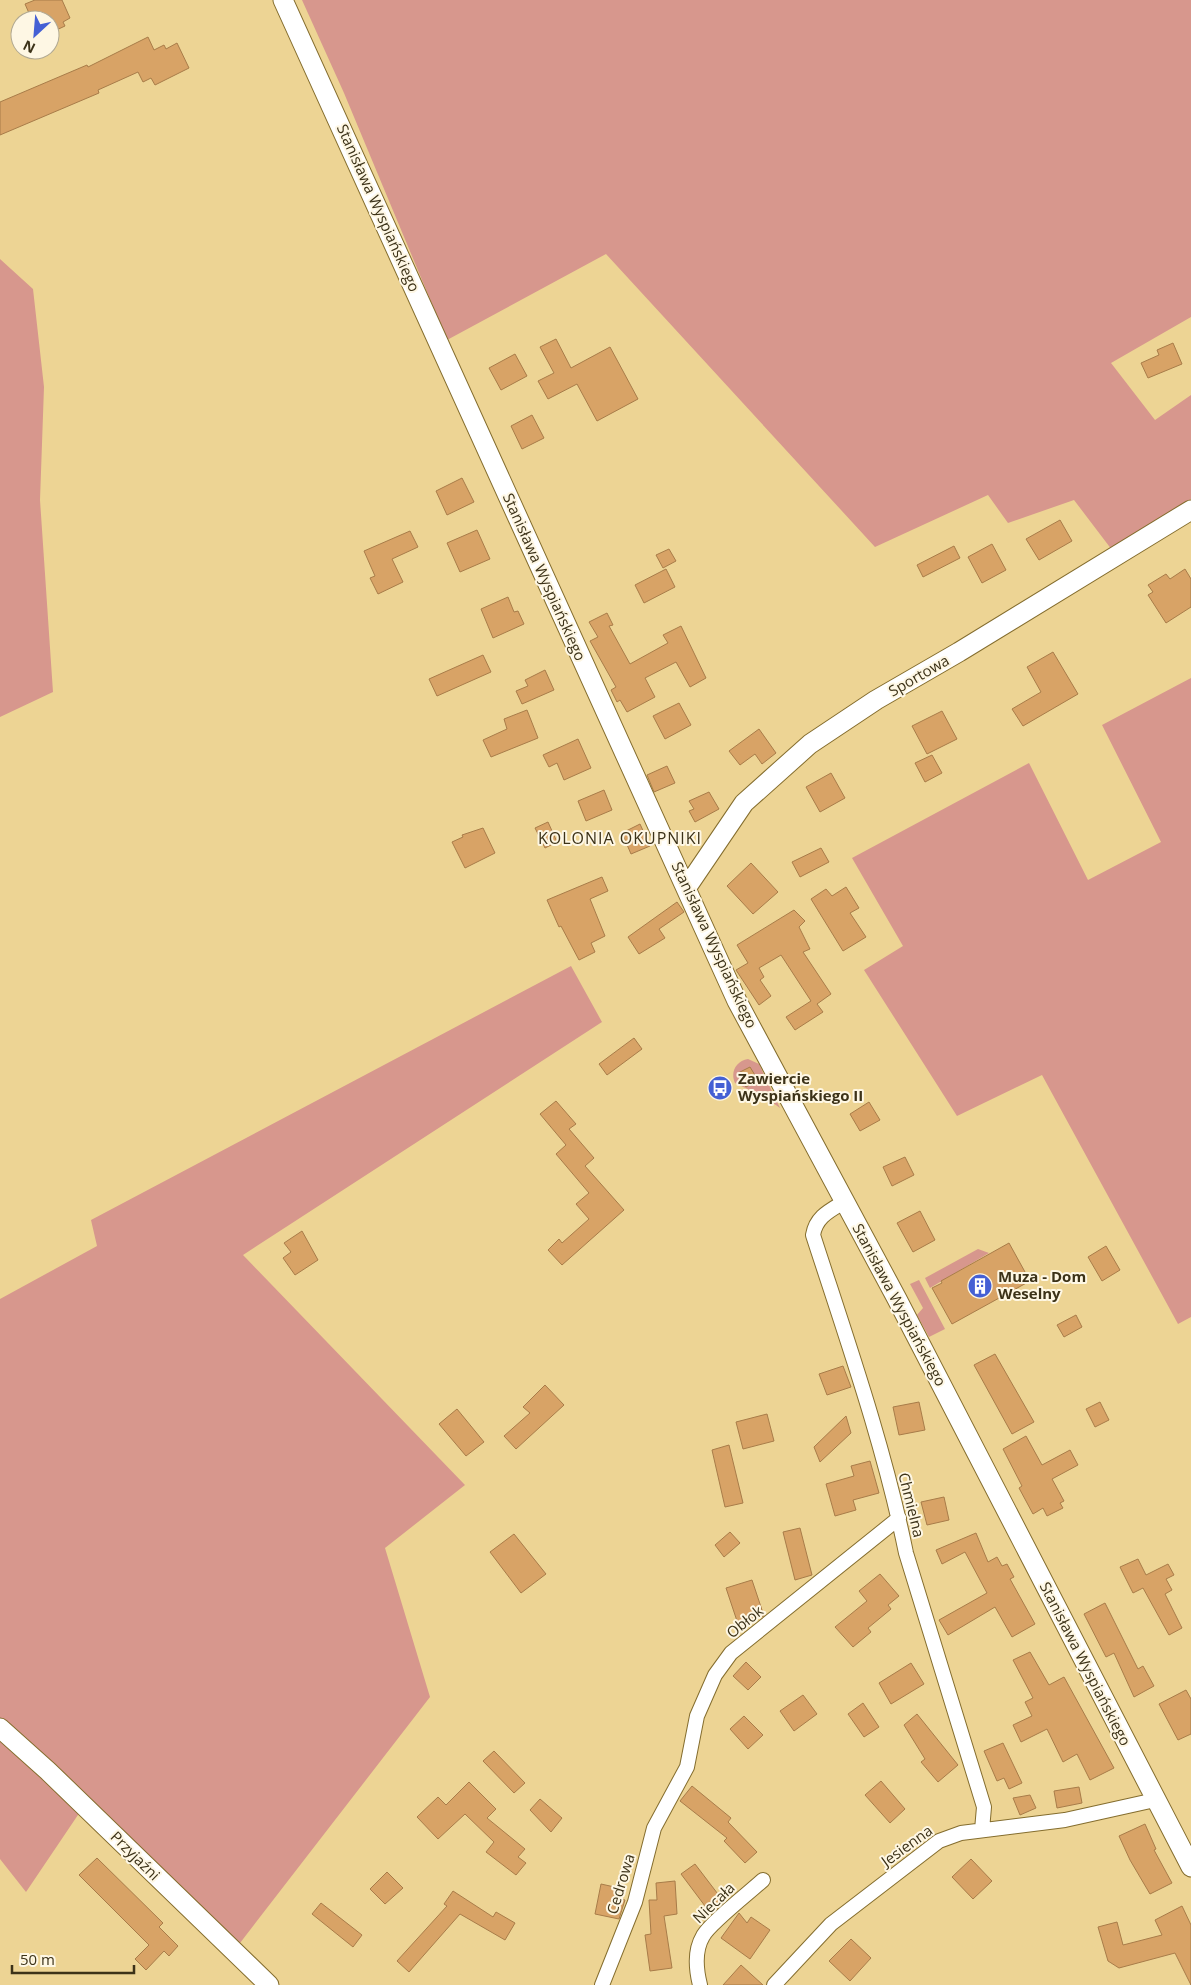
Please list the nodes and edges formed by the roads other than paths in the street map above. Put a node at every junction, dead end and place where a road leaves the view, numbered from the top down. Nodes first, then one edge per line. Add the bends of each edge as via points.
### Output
1 (283, 0) edge
2 (1191, 510) edge
3 (687, 887) junction
4 (844, 1202) junction
5 (899, 1518) junction
6 (0, 1728) edge
7 (673, 1794) joint
8 (1155, 1800) junction
9 (982, 1830) junction
10 (1191, 1867) edge
11 (763, 1880) dead end
12 (269, 1985) edge
13 (602, 1985) edge
14 (700, 1985) edge
15 (774, 1985) edge

1 - 3 street, Stanisława Wyspiańskiego
2 - 3 street, Sportowa via 876,700 810,744 744,803
3 - 4 street, Stanisława Wyspiańskiego via 737,1001
4 - 5 street, Chmielna via 823,1215 814,1225 813,1235 870,1412
4 - 8 street, Stanisława Wyspiańskiego
5 - 7 street, Obłok via 724,1661 697,1716 688,1767
5 - 9 street, Chmielna via 906,1553 984,1807
6 - 12 street, Przyjaźni
7 - 13 street, Cedrowa via 654,1828 635,1902
8 - 9 street, Jesienna via 1065,1820
8 - 10 street, Stanisława Wyspiańskiego
9 - 15 street, Jesienna via 939,1841 831,1924
11 - 14 street, Niecała via 703,1934 696,1968

